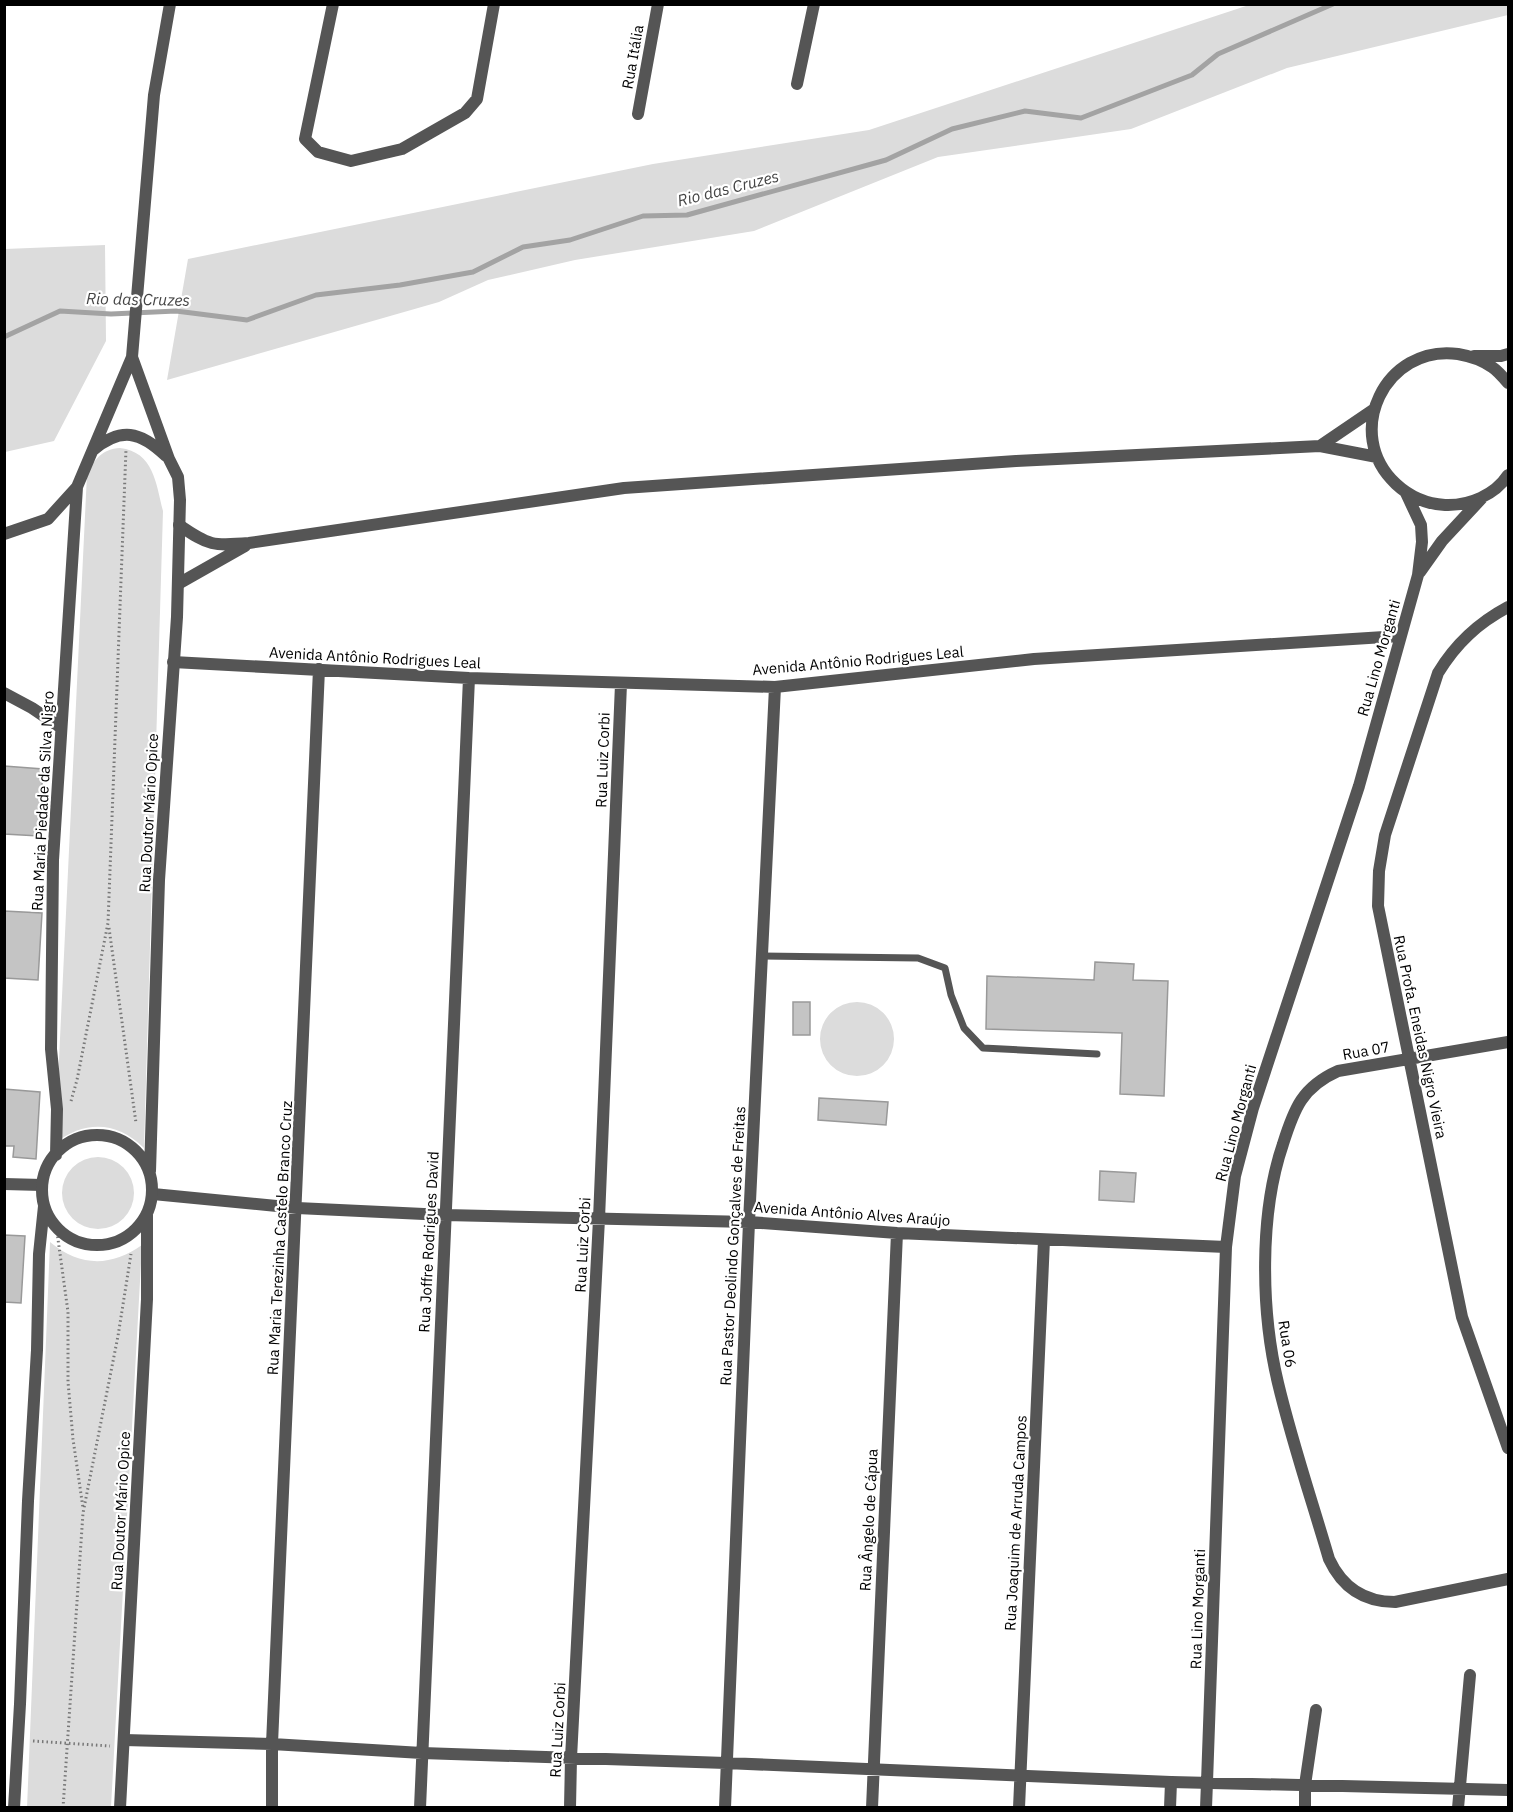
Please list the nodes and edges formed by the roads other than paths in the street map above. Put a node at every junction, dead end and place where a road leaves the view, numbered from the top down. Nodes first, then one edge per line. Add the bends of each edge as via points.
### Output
1 (170, 4) edge
2 (333, 4) edge
3 (494, 4) edge
4 (658, 4) edge
5 (814, 4) edge
6 (797, 84) dead end
7 (638, 114) dead end
8 (1509, 354) edge
9 (1470, 356) junction
10 (132, 357) junction
11 (1509, 383) edge
12 (1373, 410) junction
13 (1320, 446) junction
14 (91, 452) junction
15 (1377, 457) junction
16 (169, 459) junction
17 (1507, 481) edge
18 (77, 487) junction
19 (1406, 493) junction
20 (1483, 498) junction
21 (179, 525) junction
22 (4, 534) edge
23 (249, 543) junction
24 (1418, 575) junction
25 (178, 584) junction
26 (1509, 607) edge
27 (1400, 636) junction
28 (173, 662) junction
29 (319, 669) junction
30 (469, 678) junction
31 (621, 684) junction
32 (775, 687) junction
33 (4, 693) edge
34 (60, 727) junction
35 (762, 956) junction
36 (1509, 1042) edge
37 (1097, 1054) dead end
38 (1410, 1058) junction
39 (1307, 1092) joint
40 (56, 1155) junction
41 (150, 1172) junction
42 (4, 1184) edge
43 (42, 1185) junction
44 (153, 1194) junction
45 (44, 1206) junction
46 (297, 1208) junction
47 (147, 1215) junction
48 (446, 1215) junction
49 (599, 1219) junction
50 (749, 1222) junction
51 (897, 1233) junction
52 (1044, 1240) junction
53 (1226, 1247) junction
54 (1509, 1448) edge
55 (1509, 1579) edge
56 (1470, 1675) dead end
57 (1316, 1710) dead end
58 (124, 1743) junction
59 (272, 1744) junction
60 (422, 1753) junction
61 (571, 1758) junction
62 (726, 1763) junction
63 (873, 1770) junction
64 (1020, 1776) junction
65 (1170, 1782) junction
66 (1207, 1782) junction
67 (1305, 1785) junction
68 (1459, 1788) junction
69 (1509, 1790) edge
70 (14, 1808) edge
71 (120, 1808) edge
72 (272, 1808) edge
73 (420, 1808) edge
74 (570, 1808) edge
75 (725, 1808) edge
76 (872, 1808) edge
77 (1019, 1808) edge
78 (1170, 1808) edge
79 (1206, 1808) edge
80 (1305, 1808) edge
81 (1458, 1808) edge

1 - 10 street via 154,95
2 - 3 street via 305,139 318,152 351,161 402,149 465,113 477,99
4 - 7 street, Rua Itália
5 - 6 street
8 - 9 street
9 - 11 street via 1492,366
9 - 12 street via 1446,352 1401,368 1385,385
10 - 14 street, Rua Maria Piedade da Silva Nigro
10 - 16 street, Rua Doutor Mário Opice
12 - 13 street
12 - 15 street via 1371,430
13 - 15 street
13 - 23 street via 1016,461 624,488
14 - 16 street via 107,439 127,434 142,438
14 - 18 street, Rua Maria Piedade da Silva Nigro
15 - 19 street via 1387,475
16 - 21 street, Rua Doutor Mário Opice via 178,477
17 - 20 street
18 - 22 street via 48,519
18 - 34 street, Rua Maria Piedade da Silva Nigro
19 - 20 street via 1431,504 1457,506
19 - 24 street via 1421,525
20 - 24 street via 1442,541
21 - 23 street via 204,542 220,546
21 - 25 street, Rua Doutor Mário Opice
23 - 25 street
24 - 27 street, Rua Lino Morganti
25 - 28 street, Rua Doutor Mário Opice
26 - 38 street, Rua Profa. Eneidas Nigro Vieira via 1462,639 1438,673 1385,836 1378,906
27 - 32 street, Avenida Antônio Rodrigues Leal via 1034,659
27 - 53 street, Rua Lino Morganti via 1359,786 1253,1108 1235,1176
28 - 29 street, Avenida Antônio Rodrigues Leal
28 - 41 street, Rua Doutor Mário Opice via 159,880
29 - 30 street, Avenida Antônio Rodrigues Leal
29 - 46 street, Rua Maria Terezinha Castelo Branco Cruz
30 - 31 street, Avenida Antônio Rodrigues Leal
30 - 48 street, Rua Joffre Rodrigues David
31 - 32 street, Avenida Antônio Rodrigues Leal
31 - 49 street, Rua Luiz Corbi
32 - 35 street, Rua Pastor Deolindo Gonçalves de Freitas
33 - 34 street
34 - 40 street, Rua Maria Piedade da Silva Nigro via 52,871 51,1049 57,1109
35 - 37 lane via 918,958 945,969 964,1028 983,1048
35 - 50 street, Rua Pastor Deolindo Gonçalves de Freitas
36 - 38 street, Rua 07
38 - 39 street, Rua 07 via 1338,1071
38 - 54 street, Rua Profa. Eneidas Nigro Vieira via 1462,1317
39 - 55 street, Rua 06 via 1293,1114 1278,1157 1269,1202 1268,1316 1278,1382 1329,1559 1339,1578 1355,1592 1374,1600 1395,1602
40 - 41 street via 77,1138 99,1134 122,1140 140,1155
40 - 43 street via 46,1167
41 - 44 street
42 - 43 street
43 - 45 street
44 - 46 street, Avenida Antônio Alves Araújo
44 - 47 street
45 - 47 street via 56,1228 73,1241 95,1246 116,1243 135,1232
45 - 70 street
46 - 48 street, Avenida Antônio Alves Araújo
46 - 59 street, Rua Maria Terezinha Castelo Branco Cruz
47 - 58 street, Rua Doutor Mário Opice via 147,1299
48 - 49 street, Avenida Antônio Alves Araújo
48 - 60 street, Rua Joffre Rodrigues David
49 - 50 street, Avenida Antônio Alves Araújo
49 - 61 street, Rua Luiz Corbi
50 - 51 street, Avenida Antônio Alves Araújo
50 - 62 street, Rua Pastor Deolindo Gonçalves de Freitas
51 - 52 street, Avenida Antônio Alves Araújo
51 - 63 street, Rua Ângelo de Cápua
52 - 53 street, Avenida Antônio Alves Araújo
52 - 64 street, Rua Joaquim de Arruda Campos
53 - 66 street, Rua Lino Morganti
56 - 68 street
57 - 67 street
58 - 59 street
58 - 71 street, Rua Doutor Mário Opice
59 - 60 street
59 - 72 street, Rua Maria Terezinha Castelo Branco Cruz
60 - 61 street
60 - 73 street, Rua Joffre Rodrigues David
61 - 62 street
61 - 74 street, Rua Luiz Corbi
62 - 63 street
62 - 75 street, Rua Pastor Deolindo Gonçalves de Freitas
63 - 64 street
63 - 76 street, Rua Ângelo de Cápua
64 - 65 street
64 - 77 street, Rua Joaquim de Arruda Campos
65 - 66 street
65 - 78 street
66 - 67 street
66 - 79 street, Rua Lino Morganti
67 - 68 street
67 - 80 street
68 - 69 street
68 - 81 street

